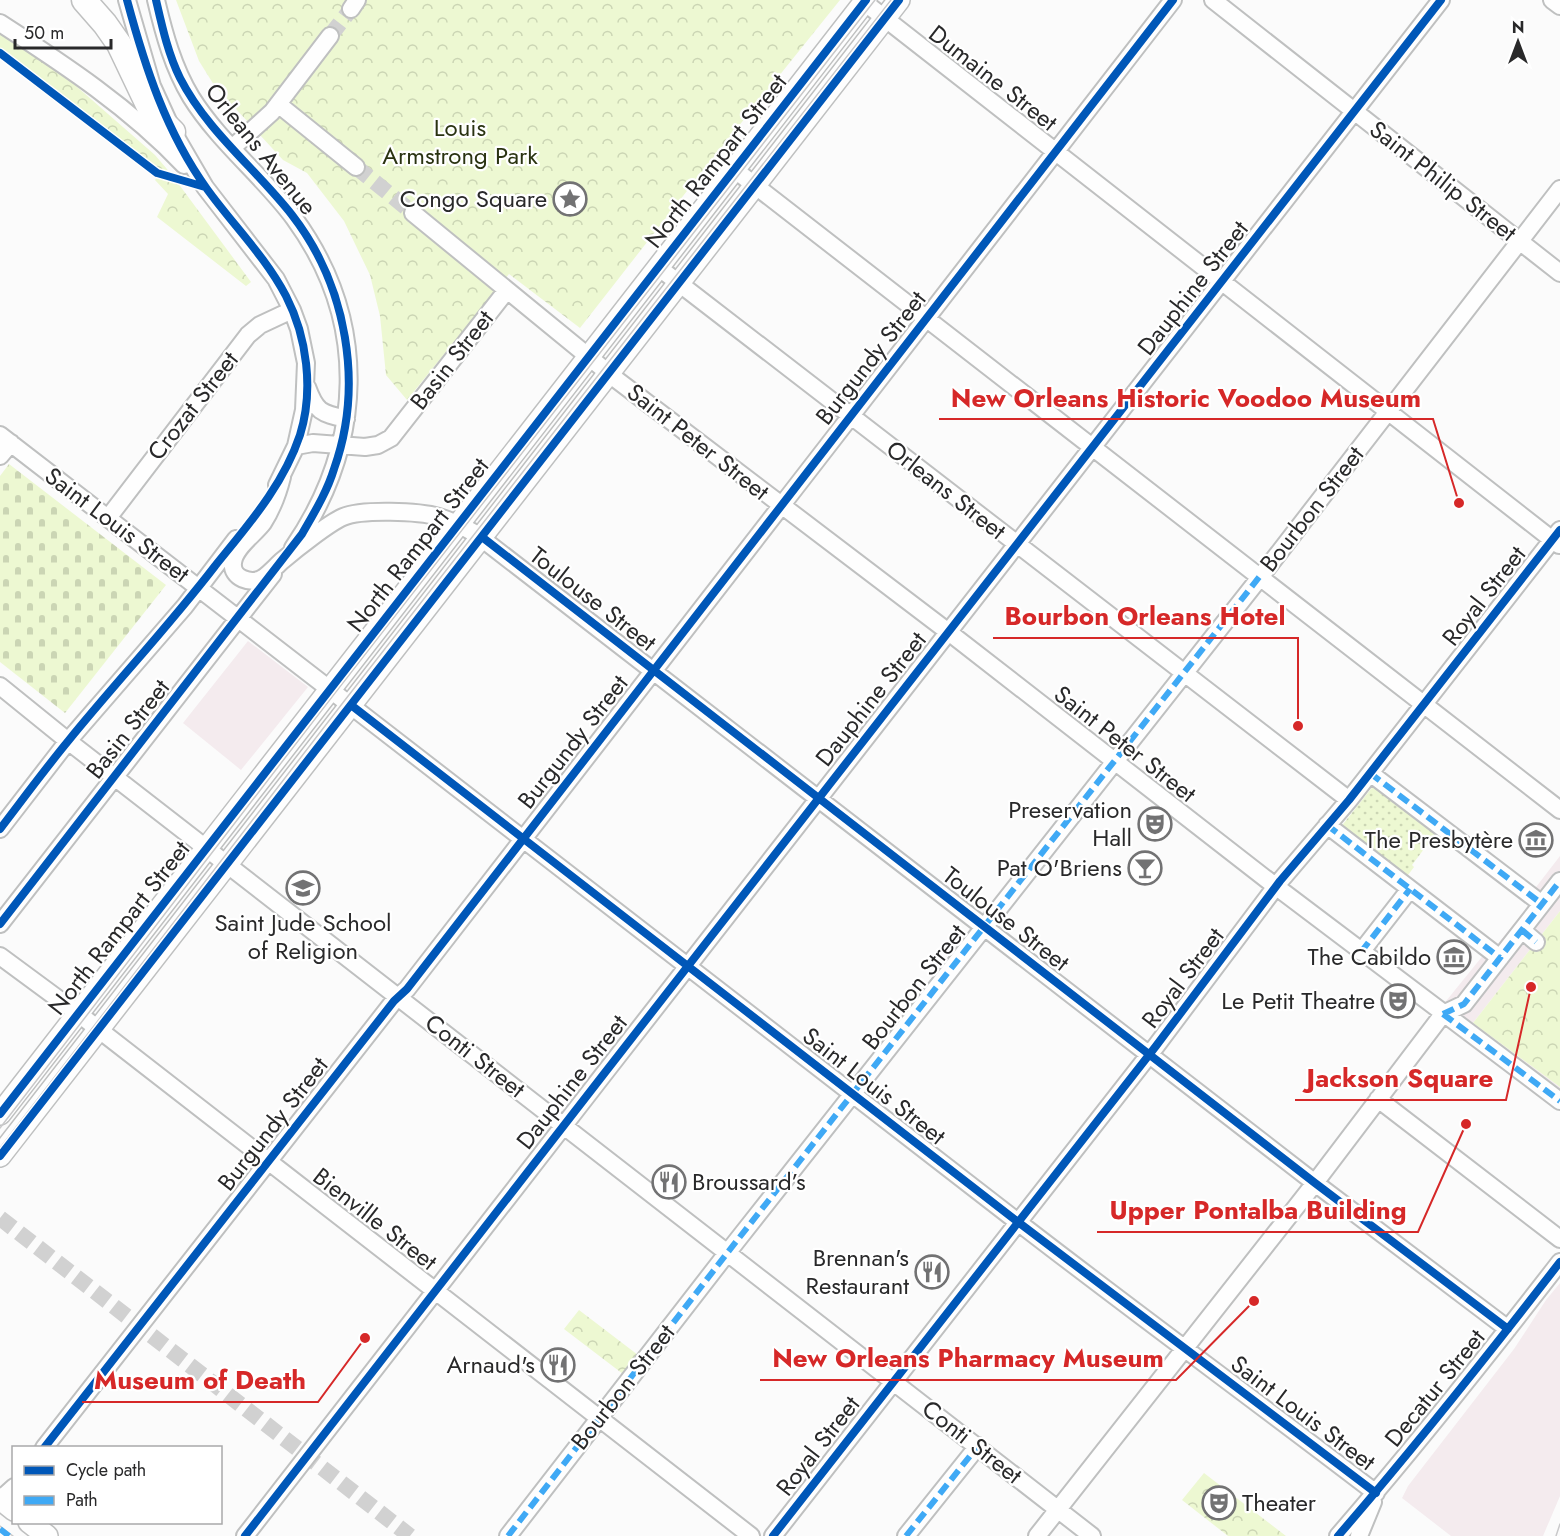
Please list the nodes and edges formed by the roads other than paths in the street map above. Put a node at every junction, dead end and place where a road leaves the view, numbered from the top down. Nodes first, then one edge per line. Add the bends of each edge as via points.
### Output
1 (84, 0) edge
2 (127, 0) edge
3 (156, 0) edge
4 (899, 0) edge
5 (1173, 0) edge
6 (1213, 0) edge
7 (1441, 0) edge
8 (1552, 0) edge
9 (865, 1) edge
10 (1560, 6) edge
11 (885, 18) junction
12 (0, 23) edge
13 (330, 36) tunnel mouth
14 (278, 104) junction
15 (1354, 112) junction
16 (173, 132) junction
17 (232, 148) junction
18 (1056, 153) junction
19 (356, 167) tunnel mouth
20 (735, 170) junction
21 (755, 186) junction
22 (206, 187) junction
23 (1560, 189) edge
24 (413, 213) tunnel mouth
25 (1520, 241) junction
26 (658, 267) junction
27 (1560, 273) edge
28 (1223, 281) junction
29 (679, 283) junction
30 (507, 290) junction
31 (292, 310) junction
32 (927, 318) junction
33 (589, 358) junction
34 (609, 373) junction
35 (306, 386) junction
36 (1387, 412) junction
37 (851, 416) junction
38 (346, 418) junction
39 (4, 445) edge
40 (341, 445) junction
41 (296, 446) junction
42 (1093, 447) junction
43 (279, 482) junction
44 (781, 506) junction
45 (108, 518) junction
46 (460, 524) junction
47 (482, 537) junction
48 (1557, 538) edge
49 (1017, 544) junction
50 (286, 557) junction
51 (1260, 576) junction
52 (199, 588) junction
53 (184, 606) junction
54 (221, 606) junction
55 (237, 620) junction
56 (949, 632) junction
57 (652, 669) junction
58 (1184, 673) junction
59 (0, 686) edge
60 (329, 688) junction
61 (1424, 704) junction
62 (351, 705) junction
63 (68, 741) junction
64 (1115, 761) junction
65 (1370, 773) junction
66 (115, 777) junction
67 (818, 798) junction
68 (1349, 800) junction
69 (1560, 810) edge
70 (1327, 825) junction
71 (0, 829) edge
72 (523, 838) junction
73 (207, 848) junction
74 (227, 864) junction
75 (1560, 881) edge
76 (1276, 887) junction
77 (1410, 889) junction
78 (1542, 904) junction
79 (0, 924) edge
80 (985, 927) junction
81 (1522, 930) junction
82 (1536, 942) dead end
83 (1361, 952) junction
84 (0, 956) edge
85 (1500, 958) junction
86 (687, 966) junction
87 (398, 996) junction
88 (77, 1013) junction
89 (1448, 1018) junction
90 (98, 1030) junction
91 (1149, 1055) junction
92 (854, 1095) junction
93 (1378, 1099) junction
94 (1560, 1101) edge
95 (0, 1114) edge
96 (563, 1124) junction
97 (0, 1156) edge
98 (268, 1162) junction
99 (1314, 1182) junction
100 (1018, 1222) junction
101 (1560, 1239) edge
102 (728, 1252) junction
103 (1560, 1262) edge
104 (434, 1290) junction
105 (1508, 1329) junction
106 (1184, 1348) junction
107 (894, 1381) junction
108 (599, 1418) junction
109 (46, 1446) edge
110 (978, 1446) junction
111 (12, 1489) edge
112 (1376, 1492) junction
113 (0, 1500) edge
114 (1058, 1509) junction
115 (244, 1536) edge
116 (508, 1536) edge
117 (751, 1536) edge
118 (773, 1536) edge
119 (906, 1536) edge
120 (1037, 1536) edge
121 (1092, 1536) edge
122 (1338, 1536) edge
123 (1359, 1536) edge

1 - 16 highway via 119,44 150,109
2 - 16 street via 152,86
3 - 17 street, Orleans Avenue via 179,76
4 - 11 main road, North Rampart Street
5 - 18 street, Burgundy Street
6 - 15 street, Saint Philip Street
7 - 15 street, Dauphine Street
8 - 10 street
9 - 11 street, Dumaine Street
9 - 20 main road, North Rampart Street
11 - 18 street, Dumaine Street
11 - 21 main road, North Rampart Street
12 - 22 street via 126,112
13 - 14 street
14 - 17 street
14 - 19 street
15 - 25 street, Saint Philip Street
15 - 28 street, Dauphine Street
16 - 22 street
17 - 38 street, Orleans Avenue via 293,216 330,284 348,354
18 - 28 street, Dumaine Street
18 - 32 street, Burgundy Street
20 - 21 street
20 - 26 main road, North Rampart Street
21 - 29 main road, North Rampart Street
21 - 32 street
22 - 31 street via 276,279
23 - 25 street, Bourbon Street
24 - 30 street, Saint Peter Street
25 - 27 street, Saint Philip Street
25 - 36 street, Bourbon Street
26 - 29 street, Orleans Street
26 - 33 main road, North Rampart Street
28 - 36 street, Dumaine Street
28 - 42 street, Dauphine Street
29 - 34 main road, North Rampart Street
29 - 37 street, Orleans Street
30 - 33 street, Saint Peter Street
30 - 40 street, Basin Street via 391,438 365,447
31 - 35 street via 303,347
31 - 45 street, Crozat Street via 248,335
32 - 37 street, Burgundy Street
32 - 42 street
33 - 34 street, Saint Peter Street
33 - 46 main road, North Rampart Street
34 - 44 street, Saint Peter Street
34 - 47 main road, North Rampart Street
35 - 38 street via 319,410
35 - 41 street
36 - 48 street, Dumaine Street
36 - 51 street, Bourbon Street
37 - 44 street, Burgundy Street
37 - 49 street, Orleans Street
38 - 40 street, Orleans Avenue
39 - 45 street, Saint Louis Street
40 - 41 street, Basin Street
40 - 50 street, Orleans Avenue via 324,492
41 - 43 street
42 - 49 street, Dauphine Street
42 - 51 street
43 - 50 street via 262,523 232,564 245,580 261,579
43 - 52 street, Basin Street
44 - 56 street, Saint Peter Street
44 - 57 street, Burgundy Street
45 - 52 street, Saint Louis Street
46 - 47 street, Toulouse Street
46 - 50 street, Toulouse Street via 423,514 354,513 342,517
46 - 60 main road, North Rampart Street
47 - 57 street, Toulouse Street
47 - 62 main road, North Rampart Street
48 - 61 street, Royal Street
49 - 56 street, Dauphine Street
49 - 58 street, Orleans Street
50 - 55 street, Basin Street
51 - 58 street, Bourbon Street
51 - 61 street
52 - 53 street, Basin Street
52 - 54 street, Saint Louis Street
53 - 54 street via 196,602
53 - 63 street, Basin Street
54 - 55 street, Saint Louis Street
55 - 60 street, Saint Louis Street
55 - 66 street, Basin Street
56 - 64 street, Saint Peter Street
56 - 67 street, Dauphine Street
57 - 67 street, Toulouse Street
57 - 72 street, Burgundy Street
58 - 64 street, Bourbon Street
58 - 68 street, Orleans Street
59 - 63 street, Conti Street
60 - 62 street, Saint Louis Street
60 - 73 main road, North Rampart Street
61 - 65 street, Royal Street
61 - 69 street
62 - 72 street, Saint Louis Street
62 - 74 main road, North Rampart Street
63 - 66 street, Conti Street
63 - 71 street, Basin Street
64 - 76 street, Saint Peter Street
64 - 80 street, Bourbon Street
65 - 68 street, Royal Street
65 - 78 street
66 - 73 street, Conti Street
66 - 79 street, Basin Street
67 - 80 street, Toulouse Street
67 - 86 street, Dauphine Street
68 - 70 street, Royal Street
70 - 76 street, Royal Street
70 - 77 street
72 - 86 street, Saint Louis Street
72 - 87 street, Burgundy Street
73 - 74 street, Conti Street
73 - 88 main road, North Rampart Street
74 - 87 street, Conti Street
74 - 90 main road, North Rampart Street
75 - 78 street
76 - 83 street, Saint Peter Street
76 - 91 street, Royal Street
77 - 83 street
77 - 85 street
78 - 81 street
80 - 91 street, Toulouse Street
80 - 92 street, Bourbon Street
81 - 82 street
81 - 85 street
83 - 89 street, Saint Peter Street
84 - 88 street, Bienville Street
85 - 89 street
86 - 92 street, Saint Louis Street
86 - 96 street, Dauphine Street
87 - 96 street, Conti Street
87 - 98 street, Burgundy Street
88 - 90 street, Bienville Street
88 - 95 main road, North Rampart Street
89 - 93 street
89 - 94 street, Saint Peter Street via 1547,1087
90 - 97 main road, North Rampart Street
90 - 98 street, Bienville Street
91 - 99 street, Toulouse Street
91 - 100 street, Royal Street
92 - 100 street, Saint Louis Street
92 - 102 street, Bourbon Street
93 - 99 street
93 - 101 street
96 - 102 street, Conti Street
96 - 104 street, Dauphine Street
98 - 104 street, Bienville Street
98 - 109 street, Burgundy Street
99 - 105 street, Toulouse Street
99 - 106 street
100 - 106 street, Saint Louis Street
100 - 107 street, Royal Street
102 - 107 street, Conti Street
102 - 108 street, Bourbon Street
103 - 105 street, Decatur Street
104 - 108 street, Bienville Street
104 - 115 street, Dauphine Street
105 - 112 street, Decatur Street
106 - 112 street, Saint Louis Street
106 - 114 street
107 - 110 street, Conti Street
107 - 118 street, Royal Street
108 - 116 street, Bourbon Street
108 - 117 street, Bienville Street
110 - 114 street, Conti Street
110 - 119 street
111 - 113 street
112 - 122 street, Decatur Street
112 - 123 street
114 - 120 street
114 - 121 street, Conti Street

